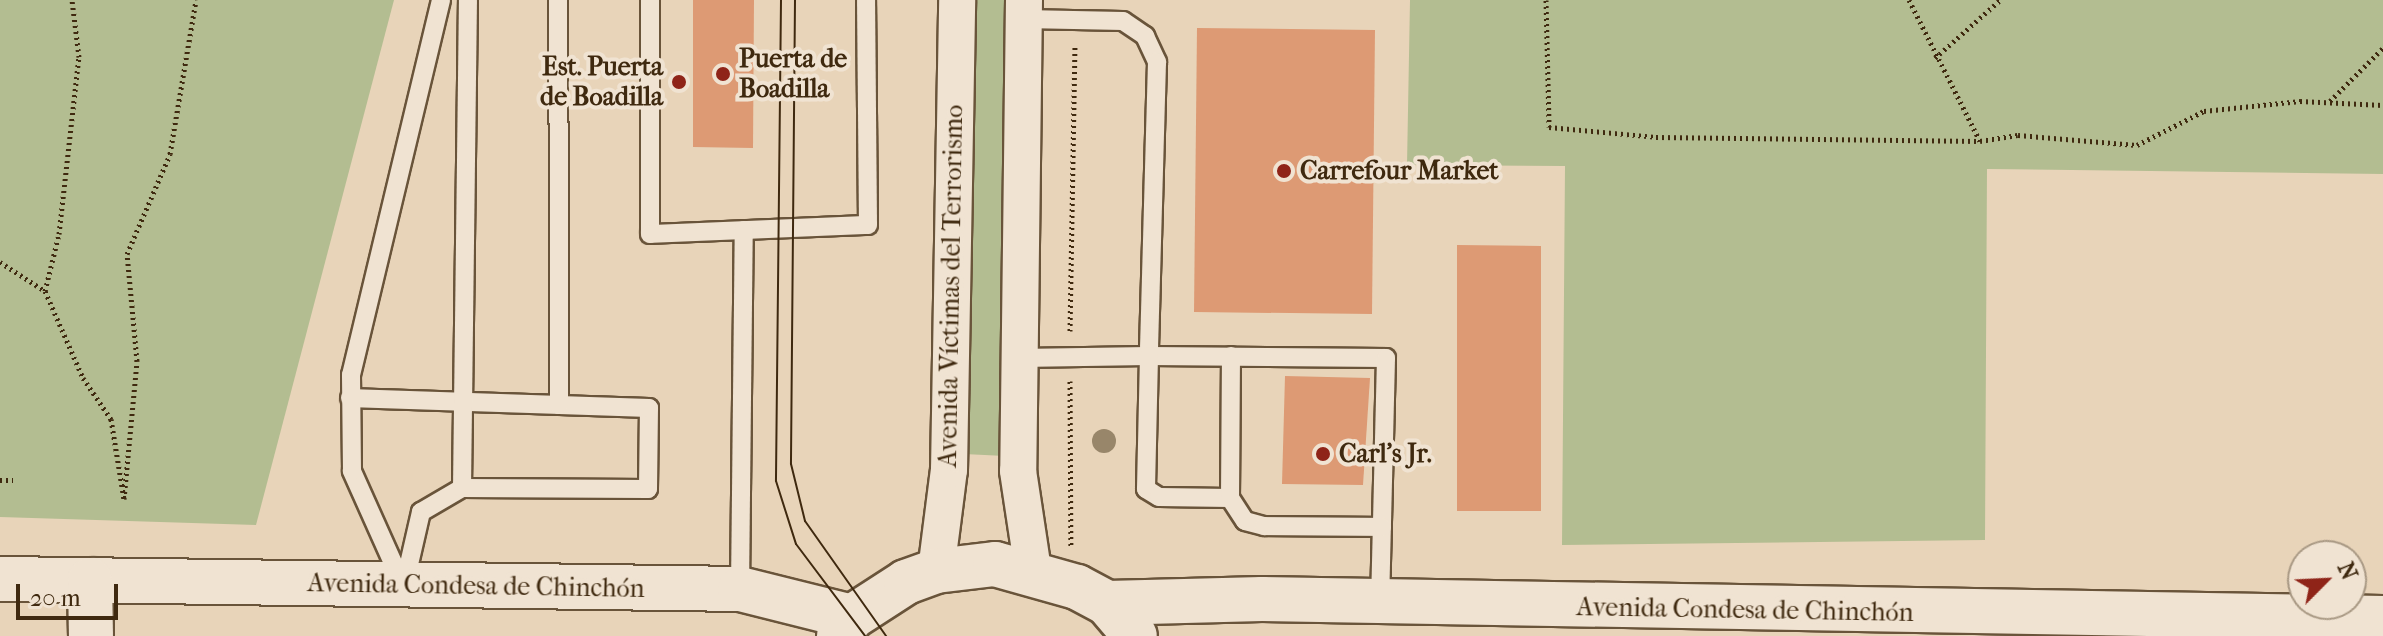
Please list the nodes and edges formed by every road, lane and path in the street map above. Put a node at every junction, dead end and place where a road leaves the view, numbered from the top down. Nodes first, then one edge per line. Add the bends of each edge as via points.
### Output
1 (72, 0) edge
2 (196, 0) edge
3 (441, 0) edge
4 (468, 0) edge
5 (558, 0) edge
6 (650, 0) edge
7 (866, 0) edge
8 (957, 0) edge
9 (1546, 0) edge
10 (1909, 0) edge
11 (2000, 0) edge
12 (1024, 10) edge
13 (1075, 20) junction
14 (2383, 48) edge
15 (1935, 58) junction
16 (2330, 102) junction
17 (2383, 105) edge
18 (1980, 141) junction
19 (744, 230) junction
20 (0, 262) edge
21 (45, 291) junction
22 (1149, 356) junction
23 (1231, 356) junction
24 (1070, 357) junction
25 (1019, 358) junction
26 (350, 398) junction
27 (460, 404) junction
28 (559, 405) junction
29 (0, 480) edge
30 (13, 480) dead end
31 (462, 488) junction
32 (1230, 498) junction
33 (1382, 527) junction
34 (1073, 551) dead end
35 (1033, 570) junction
36 (936, 571) junction
37 (0, 579) edge
38 (90, 580) junction
39 (404, 586) junction
40 (740, 589) junction
41 (1380, 602) junction
42 (1107, 603) junction
43 (2383, 618) edge
44 (846, 626) edge
45 (91, 636) edge
46 (1135, 636) edge

1 - 21 path via 79,57 59,234
2 - 21 path via 170,154 127,254 137,361 124,499 111,419 83,378
3 - 26 lane
4 - 27 lane
5 - 28 lane
6 - 19 lane via 650,234
7 - 19 lane via 868,225
8 - 36 street, Avenida Víctimas del Terrorismo via 949,470
9 - 18 path via 1549,127 1656,137
10 - 15 path
11 - 15 path
12 - 13 lane
12 - 25 street
13 - 22 lane via 1123,21 1145,36 1157,62
13 - 24 path
14 - 16 path
15 - 18 path
16 - 17 path
16 - 18 path via 2204,111 2137,145 2018,135
19 - 40 lane
20 - 21 path
22 - 23 lane
22 - 24 lane
22 - 32 lane via 1146,489 1159,497
23 - 32 lane
23 - 33 lane via 1386,358
24 - 25 lane
24 - 34 path
25 - 35 street via 1018,471
26 - 27 lane
26 - 39 lane via 352,471
27 - 28 lane
27 - 31 lane
28 - 31 lane via 649,408 648,489
29 - 30 path
31 - 39 lane via 421,512
32 - 33 lane via 1245,521 1264,526
33 - 41 lane
35 - 36 street via 995,564
35 - 42 street
36 - 44 street via 881,595
37 - 38 street, Avenida Condesa de Chinchón
38 - 39 street, Avenida Condesa de Chinchón
38 - 45 street
39 - 40 street, Avenida Condesa de Chinchón
40 - 44 street, Avenida Condesa de Chinchón
41 - 42 street, Avenida Condesa de Chinchón
41 - 43 street, Avenida Condesa de Chinchón
42 - 46 street

